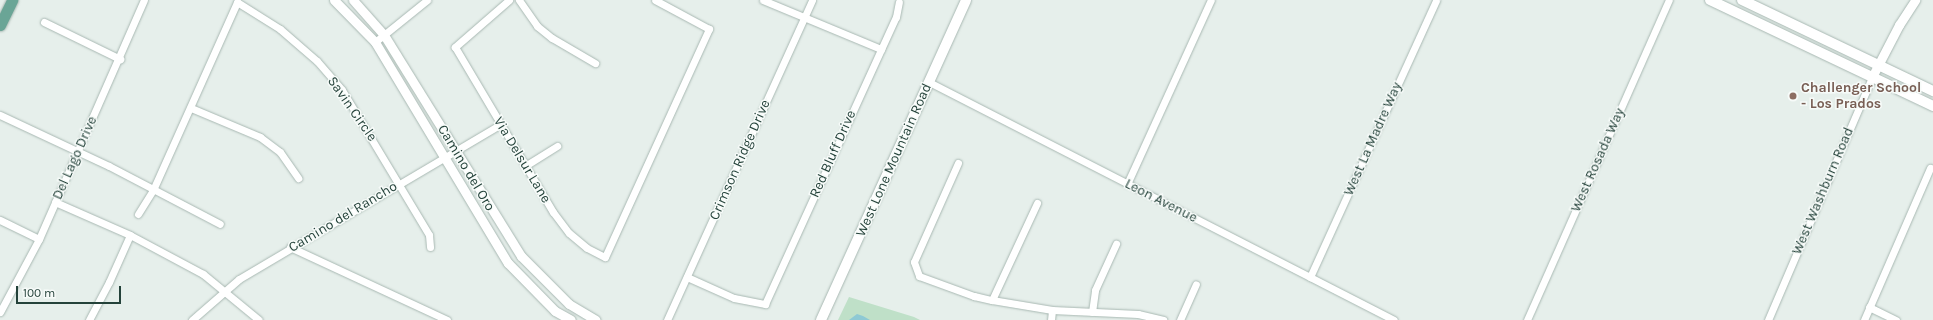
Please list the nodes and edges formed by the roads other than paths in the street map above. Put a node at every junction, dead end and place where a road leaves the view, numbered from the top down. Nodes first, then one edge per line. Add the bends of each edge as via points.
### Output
1 (12, 0) edge
2 (144, 0) edge
3 (334, 0) edge
4 (353, 0) edge
5 (427, 0) edge
6 (509, 0) edge
7 (519, 0) edge
8 (655, 0) edge
9 (763, 0) edge
10 (812, 0) edge
11 (966, 0) edge
12 (1210, 0) edge
13 (1436, 0) edge
14 (1669, 0) edge
15 (1710, 0) edge
16 (1742, 0) edge
17 (1915, 0) edge
18 (899, 2) dead end
19 (804, 19) junction
20 (44, 22) dead end
21 (0, 25) edge
22 (384, 35) junction
23 (375, 42) junction
24 (881, 49) junction
25 (120, 58) junction
26 (595, 63) dead end
27 (1878, 64) junction
28 (1872, 77) junction
29 (929, 82) junction
30 (1933, 91) edge
31 (1933, 106) edge
32 (191, 108) junction
33 (0, 115) edge
34 (501, 124) junction
35 (557, 146) dead end
36 (456, 150) junction
37 (77, 151) junction
38 (444, 157) junction
39 (958, 163) dead end
40 (525, 166) junction
41 (1930, 168) dead end
42 (298, 178) dead end
43 (400, 183) junction
44 (1127, 184) junction
45 (153, 190) junction
46 (55, 202) junction
47 (1037, 204) dead end
48 (138, 214) dead end
49 (0, 220) edge
50 (220, 224) dead end
51 (130, 235) junction
52 (39, 239) junction
53 (1116, 244) dead end
54 (290, 247) junction
55 (430, 247) dead end
56 (687, 277) junction
57 (1310, 277) junction
58 (1196, 284) dead end
59 (222, 291) junction
60 (992, 300) junction
61 (1869, 308) junction
62 (1052, 310) junction
63 (0, 312) edge
64 (1092, 312) junction
65 (1138, 317) edge
66 (89, 320) edge
67 (192, 320) edge
68 (259, 320) edge
69 (447, 320) edge
70 (571, 320) edge
71 (596, 320) edge
72 (667, 320) edge
73 (821, 320) edge
74 (1051, 320) edge
75 (1163, 320) edge
76 (1180, 320) edge
77 (1394, 320) edge
78 (1527, 320) edge
79 (1768, 320) edge
80 (1864, 320) edge
81 (1896, 320) edge

1 - 21 main road
2 - 25 street, Del Lago Drive
3 - 23 street, Camino del Oro
4 - 22 street, Camino del Oro
5 - 22 street
6 - 34 street, Via Delsur Lane via 455,47
7 - 26 street via 537,26
8 - 40 street, Via Delsur Lane via 709,29 605,257 587,248 569,233
9 - 19 street
10 - 19 street, Crimson Ridge Drive
11 - 29 main road, West Lone Mountain Road
12 - 44 street
13 - 57 street, West La Madre Way
14 - 78 street, West Rosada Way
15 - 28 main road
16 - 27 main road
17 - 27 street, West Washburn Road
18 - 24 street, Red Bluff Drive via 896,17
19 - 24 street
19 - 56 street, Crimson Ridge Drive
20 - 25 street
22 - 23 street
22 - 36 street, Camino del Oro
23 - 38 street, Camino del Oro
24 - 56 street, Red Bluff Drive via 765,304 734,298
25 - 37 street, Del Lago Drive
27 - 28 street, West Washburn Road
27 - 30 main road
28 - 31 main road
28 - 79 street, West Washburn Road
29 - 44 street, Leon Avenue
29 - 73 main road, West Lone Mountain Road
32 - 42 street via 260,137 280,152
32 - 43 street, Savin Circle via 237,2 280,29 317,61 354,108
32 - 45 street
33 - 37 street
34 - 36 street, Camino del Rancho
34 - 40 street, Via Delsur Lane
35 - 40 street
36 - 38 street, Camino del Rancho
36 - 71 street, Camino del Oro via 521,256 568,304
37 - 45 street
37 - 46 street, Del Lago Drive
38 - 43 street, Camino del Rancho
38 - 70 street, Camino del Oro via 508,263 555,311
39 - 60 street via 914,262 915,269 928,281
41 - 61 street
43 - 54 street, Camino del Rancho
43 - 55 street, Savin Circle via 429,235
44 - 57 street, Leon Avenue
45 - 48 street
45 - 50 street
46 - 51 street
46 - 52 street, Del Lago Drive
47 - 60 street
49 - 52 street
51 - 59 street via 203,274
51 - 66 street via 110,282
52 - 63 street, Del Lago Drive
53 - 64 street via 1095,290
54 - 59 street, Camino del Rancho
54 - 69 street
56 - 72 street, Crimson Ridge Drive
57 - 77 street, Leon Avenue
58 - 76 street
59 - 67 street, Camino del Rancho
59 - 68 street
60 - 62 street
61 - 80 street
61 - 81 street
62 - 64 street
62 - 74 street
64 - 65 street
65 - 75 street

